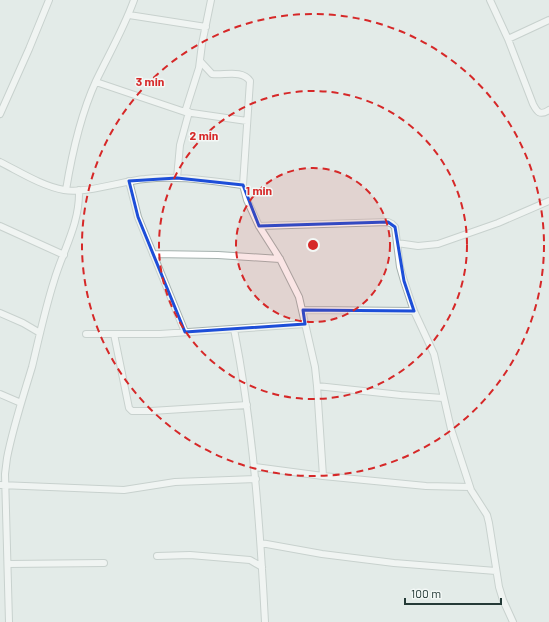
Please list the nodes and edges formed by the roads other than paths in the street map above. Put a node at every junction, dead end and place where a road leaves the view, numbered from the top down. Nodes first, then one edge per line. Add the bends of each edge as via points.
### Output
1 (49, 0) edge
2 (134, 0) edge
3 (211, 0) edge
4 (490, 0) edge
5 (129, 15) junction
6 (549, 20) edge
7 (206, 28) junction
8 (508, 39) junction
9 (200, 61) junction
10 (96, 82) junction
11 (549, 110) edge
12 (187, 112) junction
13 (0, 114) edge
14 (247, 121) junction
15 (0, 162) edge
16 (177, 178) junction
17 (130, 181) junction
18 (243, 185) junction
19 (66, 190) junction
20 (79, 190) junction
21 (549, 201) edge
22 (0, 226) edge
23 (259, 226) junction
24 (397, 243) junction
25 (153, 254) junction
26 (64, 255) junction
27 (280, 259) junction
28 (303, 310) junction
29 (414, 311) junction
30 (0, 312) edge
31 (305, 324) junction
32 (234, 329) junction
33 (186, 332) junction
34 (40, 333) junction
35 (86, 334) dead end
36 (114, 334) junction
37 (317, 386) junction
38 (0, 394) edge
39 (443, 398) junction
40 (21, 403) junction
41 (247, 405) junction
42 (255, 467) junction
43 (323, 476) junction
44 (256, 479) junction
45 (3, 486) edge
46 (470, 487) junction
47 (261, 544) junction
48 (262, 554) junction
49 (157, 556) dead end
50 (250, 560) junction
51 (104, 563) dead end
52 (8, 564) junction
53 (262, 567) junction
54 (496, 571) junction
55 (0, 596) edge
56 (8, 596) junction
57 (9, 622) edge
58 (265, 622) edge
59 (513, 622) edge

1 - 13 street
2 - 5 street
3 - 7 street
4 - 8 street
5 - 7 street
5 - 10 street
6 - 8 street
7 - 9 street
8 - 11 street via 536,110 544,114
9 - 12 street
9 - 14 street via 212,74 240,75 250,80
10 - 12 street
10 - 19 street via 74,145
12 - 14 street
12 - 16 street
14 - 18 street
15 - 19 street via 51,187
16 - 17 street
16 - 18 street
17 - 20 street
17 - 25 street via 138,218
18 - 23 street
19 - 20 street
20 - 26 street via 80,202 72,236
21 - 24 street via 498,223 438,244 418,246
22 - 26 street
23 - 24 street via 388,222 395,227
23 - 27 street
24 - 29 street via 400,267
25 - 27 street
25 - 33 street
26 - 34 street via 51,290
27 - 28 street
28 - 29 street
28 - 31 street
29 - 39 street via 434,354
30 - 34 street
31 - 32 street
31 - 37 street via 316,367
32 - 33 street
32 - 41 street
33 - 36 street
34 - 40 street
35 - 36 street
36 - 41 street via 129,408 132,411
37 - 39 street
37 - 43 street
38 - 40 street
39 - 46 street
40 - 45 street via 6,458
41 - 42 street
42 - 43 street
42 - 44 street
43 - 46 street via 426,486
44 - 45 street via 176,482 124,490
44 - 47 street
45 - 52 street
46 - 54 street via 487,516
47 - 48 street
47 - 54 street via 394,563
48 - 50 street
48 - 53 street
49 - 50 street via 190,555
50 - 53 street
51 - 52 street
52 - 56 street
53 - 58 street
54 - 59 street via 503,600
55 - 56 street
56 - 57 street

